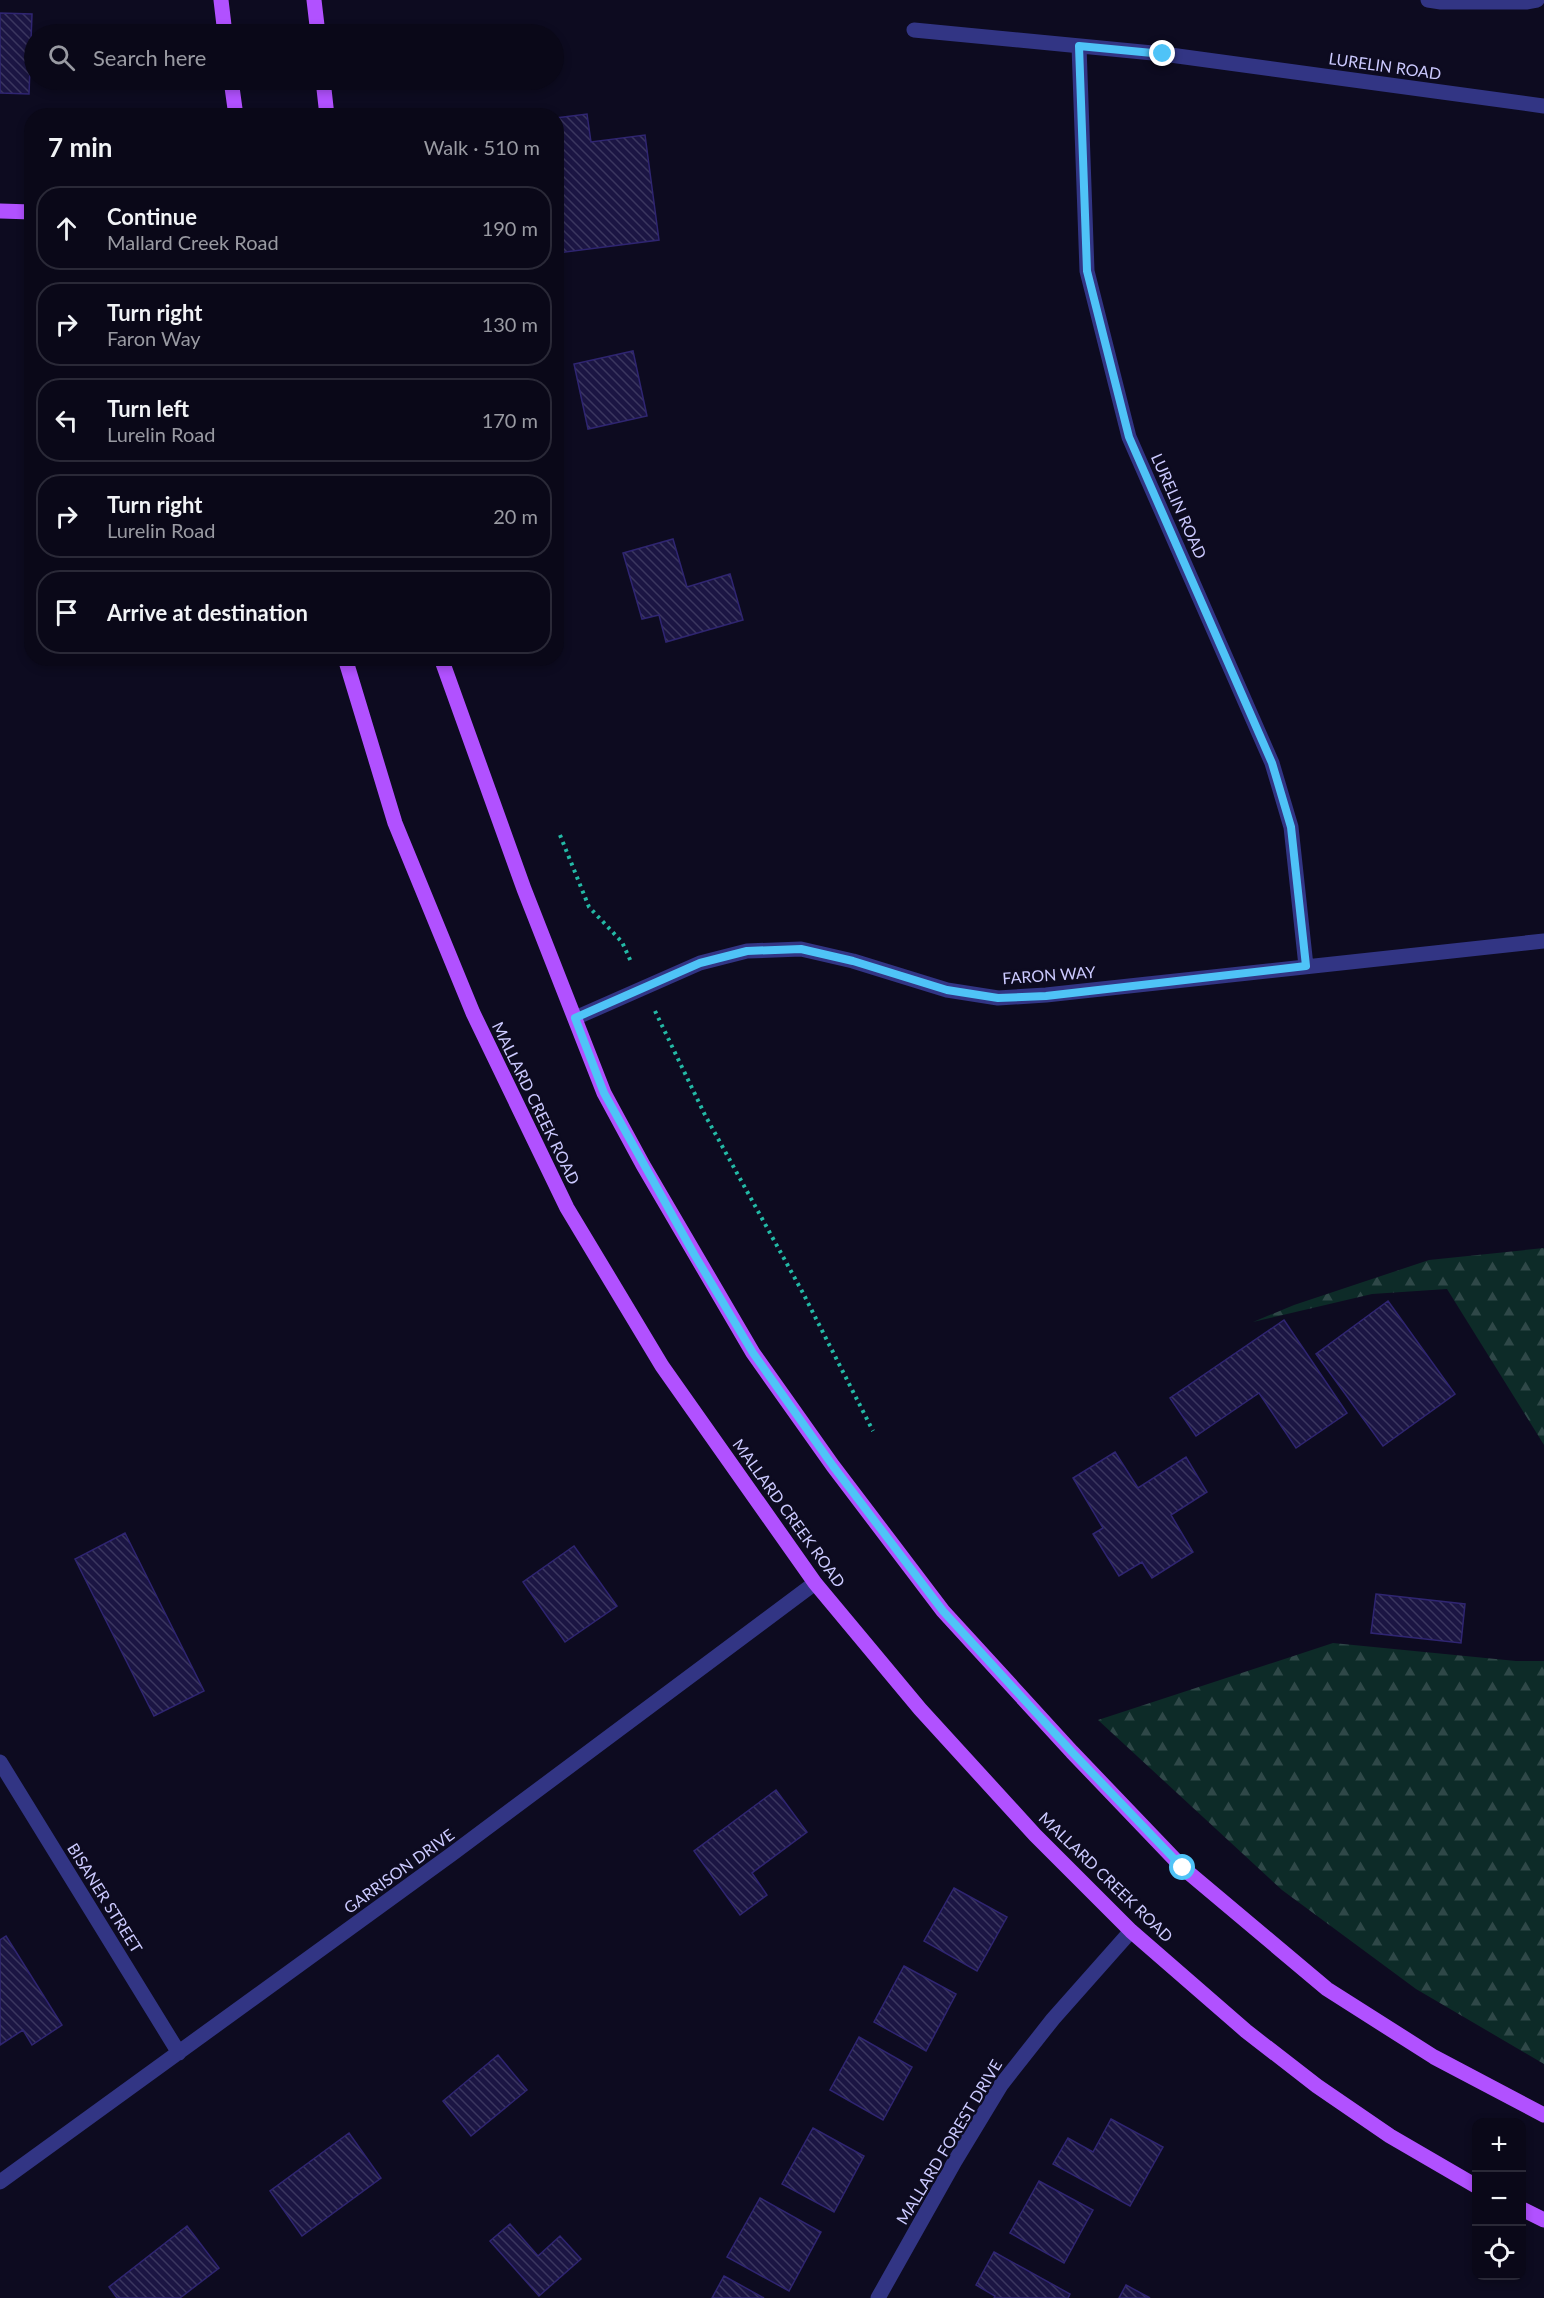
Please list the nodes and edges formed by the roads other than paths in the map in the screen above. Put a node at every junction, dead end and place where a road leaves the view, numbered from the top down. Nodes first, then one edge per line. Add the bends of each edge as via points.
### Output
1 (221, 0) edge
2 (314, 0) edge
3 (1428, 0) edge
4 (1537, 0) edge
5 (224, 24) edge
6 (317, 24) edge
7 (914, 30) dead end
8 (1079, 46) junction
9 (232, 90) edge
10 (324, 90) edge
11 (1544, 106) edge
12 (235, 108) edge
13 (326, 108) edge
14 (0, 211) edge
15 (24, 212) edge
16 (347, 666) edge
17 (444, 666) edge
18 (1544, 941) edge
19 (1306, 966) junction
20 (575, 1018) junction
21 (815, 1583) junction
22 (0, 1762) edge
23 (1131, 1931) junction
24 (179, 2053) junction
25 (1544, 2115) edge
26 (0, 2182) edge
27 (1472, 2184) edge
28 (1526, 2211) edge
29 (1544, 2220) edge
30 (879, 2298) edge

1 - 5 main road
2 - 6 main road
3 - 4 street
7 - 8 street, LURELIN ROAD
8 - 11 street, LURELIN ROAD
8 - 19 street, LURELIN ROAD via 1087,271 1129,437 1272,763 1291,827
9 - 12 main road
10 - 13 main road
14 - 15 main road
16 - 21 main road, MALLARD CREEK ROAD via 399,833 472,1013 567,1208 662,1366
17 - 20 main road
18 - 19 street, FARON WAY
19 - 20 street, FARON WAY via 998,998 947,990 801,949 747,951 700,963
20 - 25 main road via 604,1093 753,1353 943,1611 1183,1868 1318,1982 1434,2057
21 - 23 main road, MALLARD CREEK ROAD via 920,1709 1035,1835
21 - 24 street, GARRISON DRIVE
22 - 24 street, BISANER STREET
23 - 27 main road, MALLARD CREEK ROAD via 1246,2031 1317,2086 1390,2136
23 - 30 street, MALLARD FOREST DRIVE via 1001,2085
24 - 26 street, GARRISON DRIVE
28 - 29 main road

